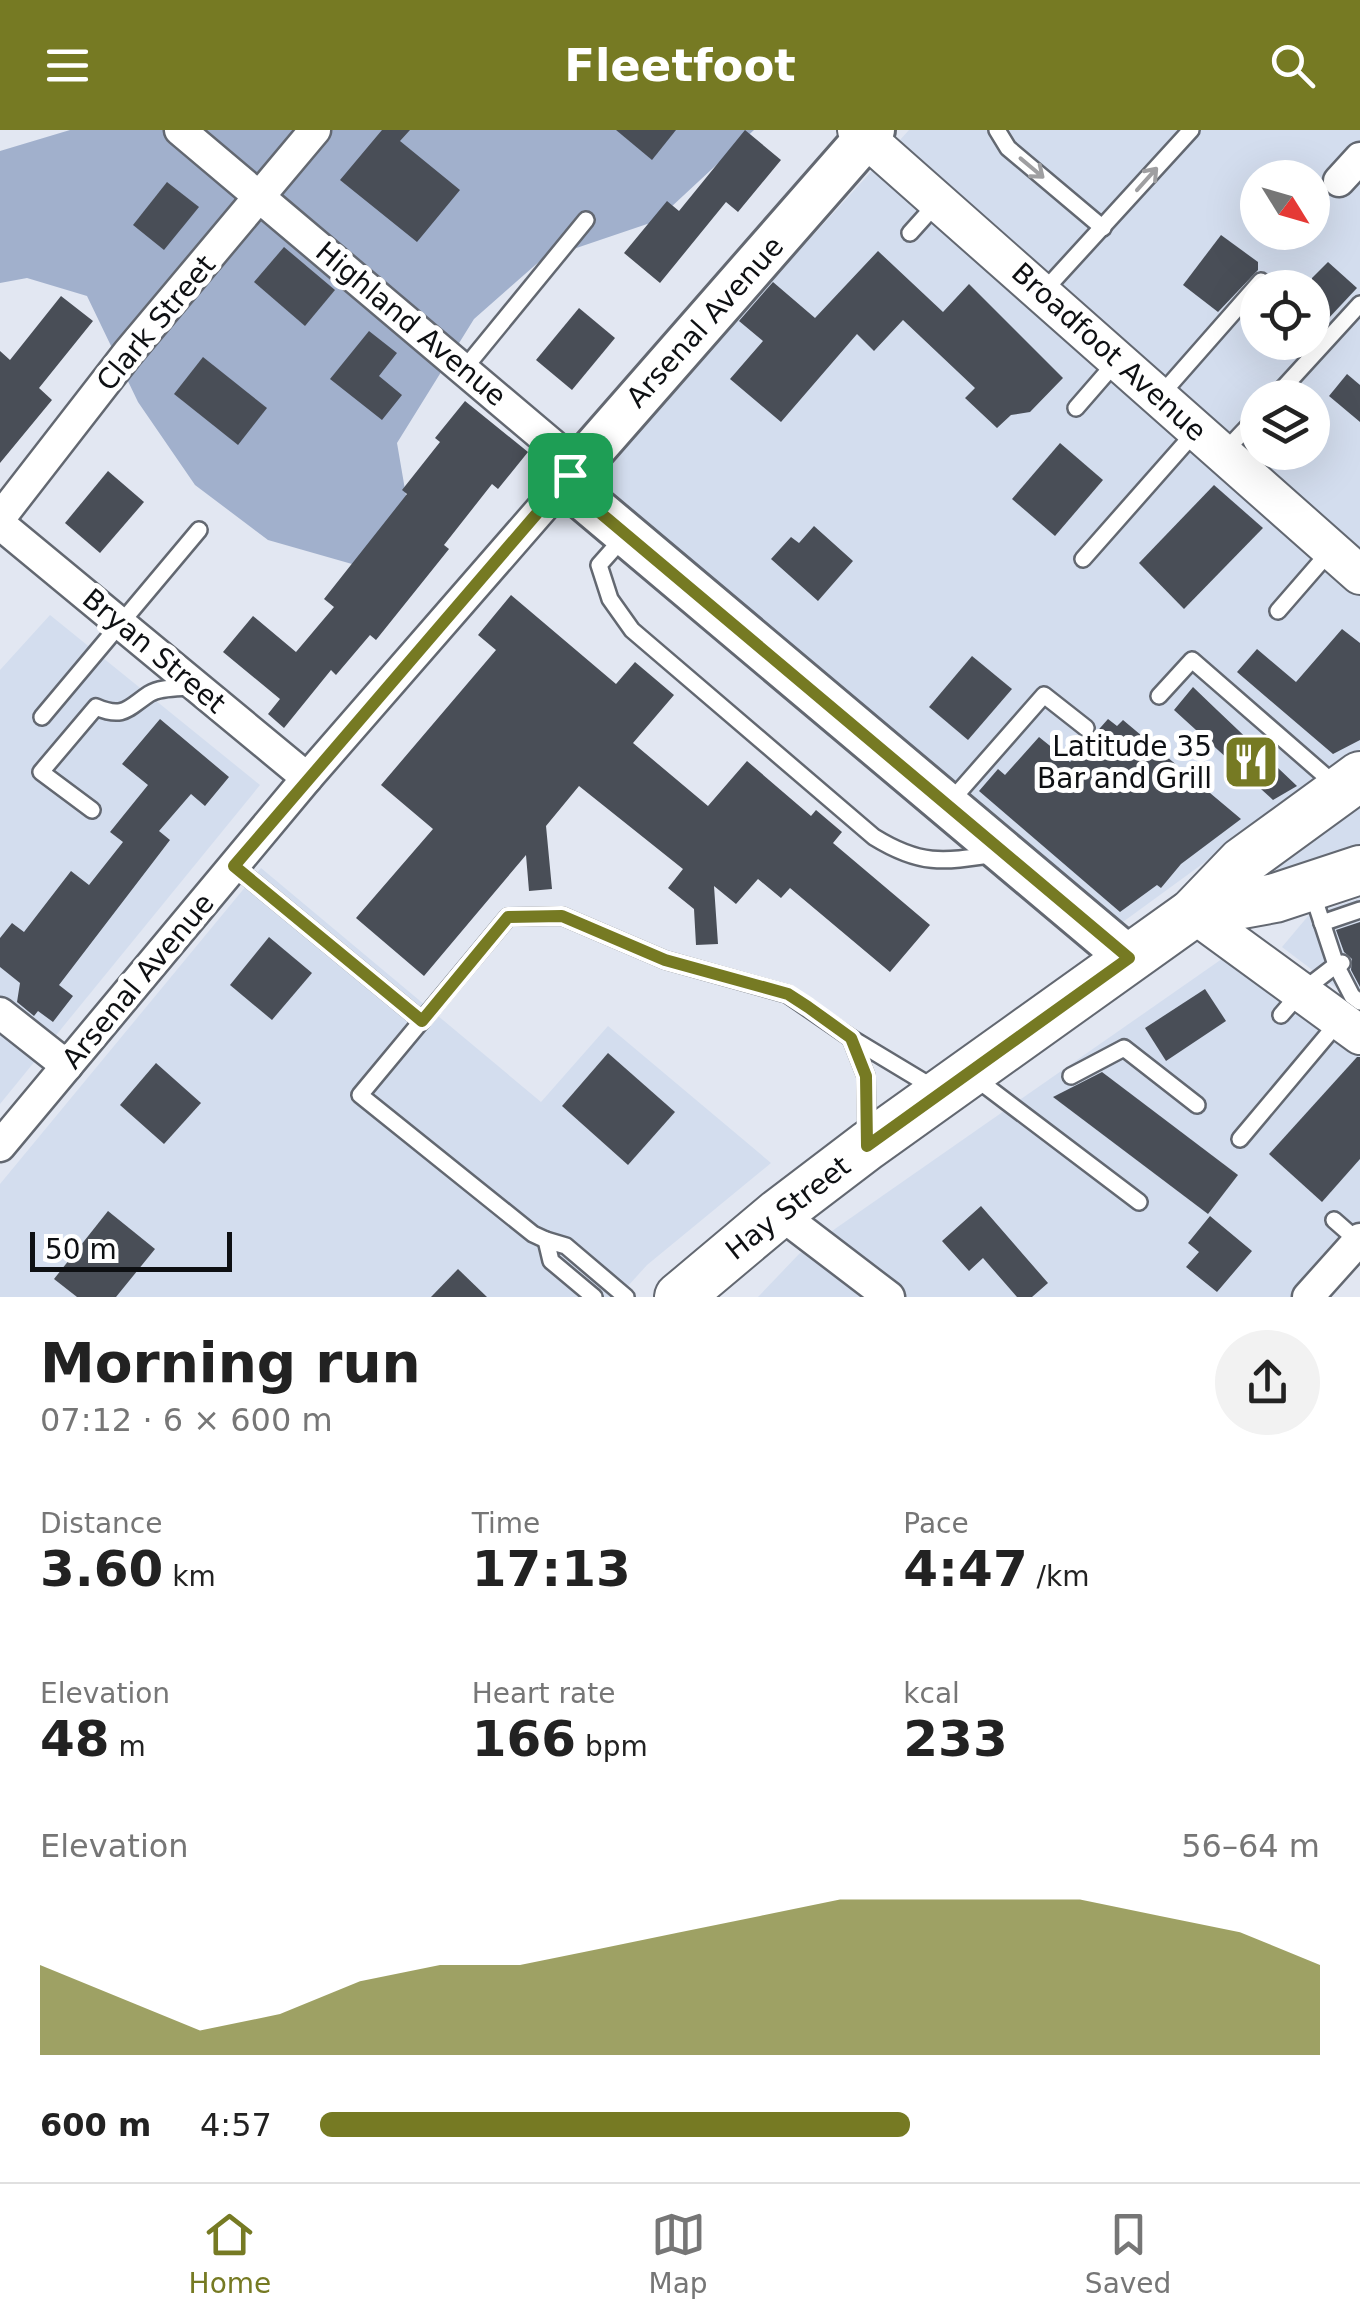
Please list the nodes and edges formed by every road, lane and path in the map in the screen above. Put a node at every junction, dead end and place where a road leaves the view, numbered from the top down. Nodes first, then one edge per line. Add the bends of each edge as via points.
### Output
1 (180, 130) edge
2 (315, 130) edge
3 (998, 130) edge
4 (1191, 130) edge
5 (866, 132) edge
6 (1360, 158) edge
7 (1338, 181) dead end
8 (260, 198) junction
9 (938, 201) junction
10 (586, 220) dead end
11 (1103, 228) junction
12 (910, 233) dead end
13 (1042, 294) junction
14 (1360, 304) edge
15 (1240, 305) edge
16 (1118, 360) junction
17 (464, 369) junction
18 (1290, 380) edge
19 (1160, 397) junction
20 (1076, 408) dead end
21 (1240, 426) edge
22 (1210, 442) junction
23 (570, 475) junction
24 (0, 521) edge
25 (199, 530) dead end
26 (626, 534) junction
27 (1331, 550) junction
28 (1082, 559) dead end
29 (1360, 575) edge
30 (1278, 611) dead end
31 (121, 624) junction
32 (196, 686) junction
33 (1158, 696) dead end
34 (42, 717) dead end
35 (1086, 728) dead end
36 (308, 778) junction
37 (1350, 783) edge
38 (948, 805) junction
39 (92, 810) dead end
40 (1284, 831) junction
41 (1005, 852) junction
42 (234, 866) junction
43 (1327, 891) edge
44 (1360, 910) edge
45 (1193, 912) junction
46 (1129, 958) junction
47 (1340, 964) junction
48 (1291, 1004) junction
49 (0, 1013) edge
50 (1353, 1019) edge
51 (422, 1021) junction
52 (851, 1038) junction
53 (67, 1066) junction
54 (1071, 1076) dead end
55 (955, 1083) junction
56 (1197, 1105) dead end
57 (1240, 1140) dead end
58 (0, 1146) edge
59 (867, 1146) junction
60 (1139, 1202) dead end
61 (779, 1213) junction
62 (1334, 1220) dead end
63 (546, 1240) junction
64 (1359, 1240) edge
65 (594, 1297) edge
66 (626, 1297) edge
67 (679, 1297) edge
68 (889, 1297) edge
69 (1308, 1297) edge

1 - 8 street, Highland Avenue
2 - 8 street, Clark Street
3 -> 11 lane via 1008,148
11 -> 4 lane
5 - 9 street, Broadfoot Avenue
5 - 23 main road, Arsenal Avenue
6 - 7 street
8 - 17 street, Highland Avenue
8 - 24 street, Clark Street via 128,353
9 - 12 lane
9 - 13 street, Broadfoot Avenue
10 - 17 lane
11 - 13 lane
13 - 16 street, Broadfoot Avenue
14 - 18 lane
15 - 19 lane
16 - 19 street, Broadfoot Avenue
16 - 20 lane
17 - 23 street, Highland Avenue via 554,446
19 - 22 street, Broadfoot Avenue
21 - 22 lane
22 - 27 street, Broadfoot Avenue
22 - 28 lane
23 - 26 main road, Highland Avenue via 585,500
23 - 36 street, Arsenal Avenue
24 - 31 street, Bryan Street
25 - 31 lane
26 - 38 main road, Highland Avenue
26 - 41 lane via 599,564 610,599 632,630 874,837 902,855 936,863
27 - 29 street, Broadfoot Avenue
27 - 30 lane
31 - 32 street, Bryan Street
31 - 34 lane
32 - 36 street, Bryan Street
32 - 39 lane via 150,693 122,712 96,707 41,772
33 - 37 lane via 1192,660
35 - 38 lane via 1044,695
36 - 42 street, Arsenal Avenue
37 - 40 main road, Hay Street
38 - 41 main road, Highland Avenue
40 - 43 main road
40 - 45 main road, Hay Street
41 - 46 main road, Highland Avenue
42 - 51 lane
42 - 53 street, Arsenal Avenue
43 - 44 lane
43 - 45 main road
43 - 47 lane
45 - 46 main road, Hay Street
45 - 48 street
46 - 55 main road, Hay Street
47 - 48 lane
47 - 50 lane
48 - 50 street
49 - 53 street
50 - 57 lane
51 - 52 lane via 508,917 562,916 665,960 788,994
51 - 63 lane via 360,1095
52 - 55 lane
52 - 59 lane via 866,1076
53 - 58 street, Arsenal Avenue
54 - 56 lane via 1124,1048
55 - 59 main road, Hay Street
55 - 60 lane
59 - 61 main road, Hay Street
61 - 67 main road, Hay Street
61 - 68 street
62 - 64 lane
63 - 65 lane via 551,1261
63 - 66 lane via 566,1246
64 - 69 street

